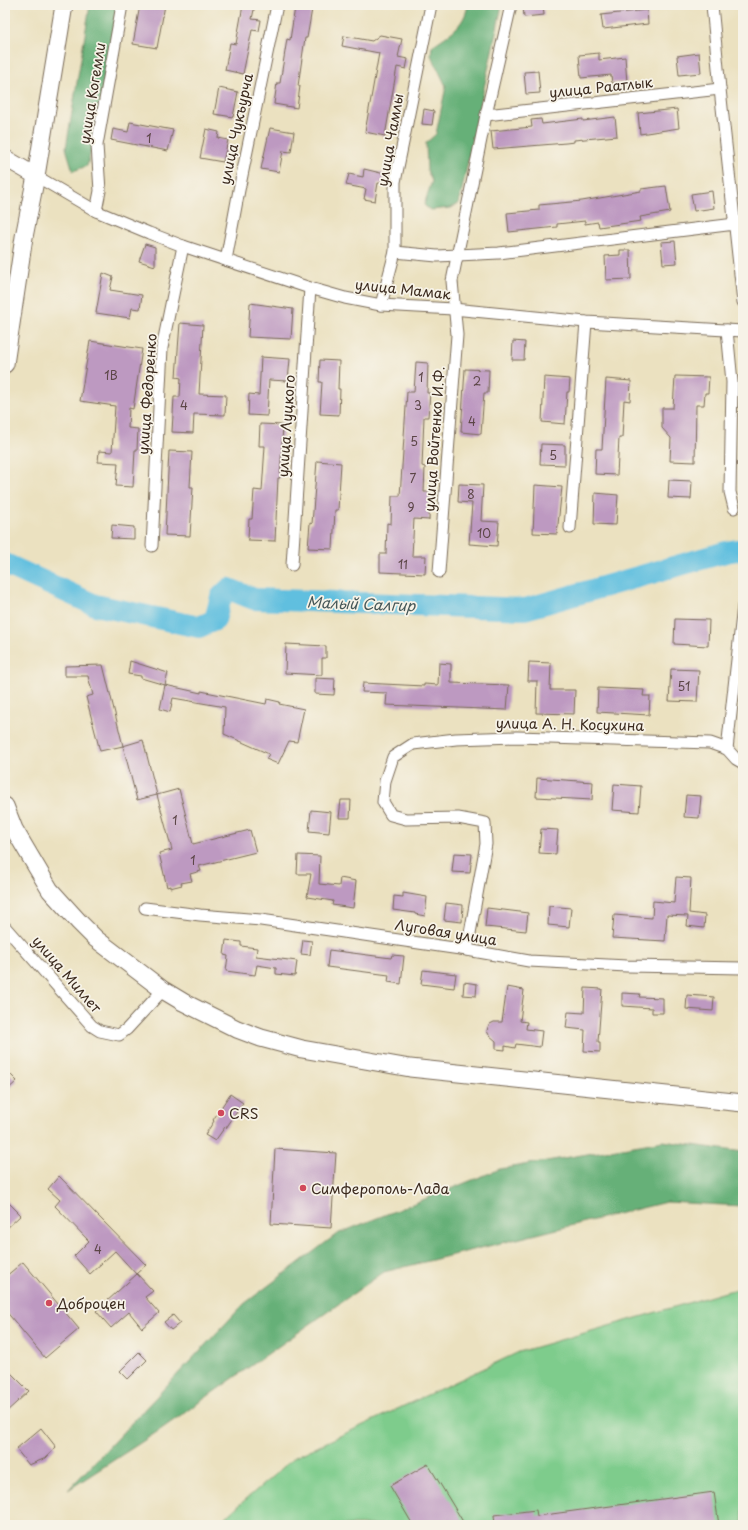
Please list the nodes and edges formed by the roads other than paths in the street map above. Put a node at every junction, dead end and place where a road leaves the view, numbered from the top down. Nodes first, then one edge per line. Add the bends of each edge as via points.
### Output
1 (64, 5) edge
2 (122, 5) edge
3 (277, 5) edge
4 (432, 5) edge
5 (511, 5) edge
6 (712, 5) edge
7 (720, 89) junction
8 (486, 115) junction
9 (5, 158) edge
10 (36, 176) junction
11 (96, 211) junction
12 (739, 223) edge
13 (183, 246) junction
14 (395, 252) junction
15 (457, 254) junction
16 (226, 260) junction
17 (310, 288) junction
18 (743, 302) edge
19 (381, 305) junction
20 (453, 309) junction
21 (586, 322) junction
22 (726, 330) junction
23 (743, 331) edge
24 (5, 364) edge
25 (734, 508) dead end
26 (570, 528) dead end
27 (152, 546) dead end
28 (292, 565) dead end
29 (439, 572) dead end
30 (743, 606) edge
31 (728, 749) junction
32 (743, 764) edge
33 (5, 806) edge
34 (145, 908) dead end
35 (5, 927) edge
36 (467, 950) junction
37 (743, 968) edge
38 (163, 990) junction
39 (743, 1103) edge

1 - 10 main road
2 - 11 street, улица Когемли via 97,145 100,191
3 - 16 street, улица Чукъурча
4 - 14 street, улица Чамлы via 395,182
5 - 8 street, улица Войтенко И.Ф.
6 - 7 street
7 - 8 street, улица Раатлык
7 - 12 street
8 - 15 street, улица Войтенко И.Ф.
9 - 10 main road
10 - 11 street, улица Мамак
10 - 24 main road
11 - 13 street, улица Мамак
12 - 15 street via 499,253
12 - 18 street
13 - 16 street, улица Мамак
13 - 27 street, улица Федоренко via 162,348
14 - 15 street via 437,256
14 - 19 street, улица Чамлы
15 - 20 street, улица Войтенко И.Ф. via 452,281
16 - 17 street, улица Мамак
17 - 19 street, улица Мамак
17 - 28 street, улица Луцкого
19 - 20 street, улица Мамак
20 - 21 street, улица Мамак
20 - 29 street, улица Войтенко И.Ф. via 457,335
21 - 22 street, улица Мамак
21 - 26 street
22 - 23 street, улица Мамак
22 - 25 street via 732,382 730,492
30 - 31 street
31 - 32 street, улица А. Н. Косухина
31 - 36 street, улица А. Н. Косухина via 710,743 517,736 413,744 393,757 385,781 383,802 391,815 406,819 458,818 485,823 486,844
33 - 38 main road via 14,829 50,890 96,938
34 - 36 street, Луговая улица via 261,920
35 - 38 street, улица Миллет via 92,1026 100,1031 119,1035
36 - 37 street, Луговая улица via 529,961
38 - 39 main road via 237,1030 302,1049 410,1068

